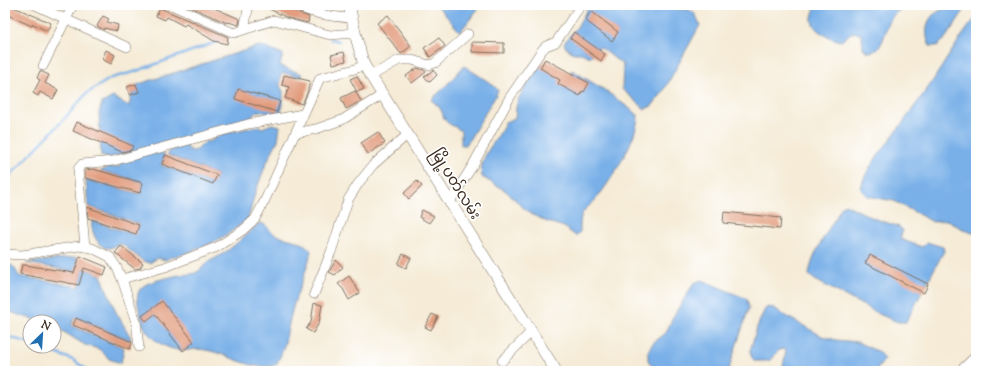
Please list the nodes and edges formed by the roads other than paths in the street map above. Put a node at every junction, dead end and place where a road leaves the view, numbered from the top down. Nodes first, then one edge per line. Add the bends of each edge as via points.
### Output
1 (35, 5) edge
2 (73, 5) edge
3 (171, 5) edge
4 (249, 5) edge
5 (294, 5) edge
6 (349, 5) edge
7 (581, 5) edge
8 (304, 7) edge
9 (352, 18) junction
10 (66, 19) junction
11 (244, 30) junction
12 (355, 33) junction
13 (468, 34) dead end
14 (127, 46) dead end
15 (364, 65) junction
16 (43, 66) dead end
17 (371, 76) junction
18 (382, 94) junction
19 (303, 114) junction
20 (296, 132) junction
21 (407, 135) junction
22 (449, 203) junction
23 (85, 247) junction
24 (5, 254) edge
25 (122, 279) junction
26 (314, 294) dead end
27 (531, 332) junction
28 (139, 347) dead end
29 (976, 356) edge
30 (502, 361) dead end
31 (556, 371) edge
32 (960, 371) edge

1 - 10 street
2 - 10 street
3 - 11 street via 234,32
4 - 11 street
5 - 8 street
6 - 9 main road, မြို့ပတ်လမ်း
7 - 22 street via 556,42 542,50 510,97
8 - 9 street via 334,17
9 - 12 main road, မြို့ပတ်လမ်း
10 - 14 street
10 - 16 street
11 - 12 street via 274,20 330,35
12 - 15 main road, မြို့ပတ်လမ်း
13 - 17 street via 435,63 429,65 412,60 399,60
15 - 17 main road, မြို့ပတ်လမ်း
15 - 19 street via 320,78
17 - 18 main road, မြို့ပတ်လမ်း
18 - 20 street via 342,120 316,129
18 - 21 main road, မြို့ပတ်လမ်း
19 - 20 street
19 - 23 street via 248,124 113,161 82,164 78,169
20 - 25 street via 255,219 243,230 217,247 165,267
21 - 22 main road, မြို့ပတ်လမ်း
21 - 26 street via 373,165 348,200
22 - 27 main road, မြို့ပတ်လမ်း
23 - 24 street via 22,256
23 - 25 street via 110,257
25 - 28 street via 136,322
27 - 30 street
27 - 31 main road, မြို့ပတ်လမ်း
29 - 32 street

